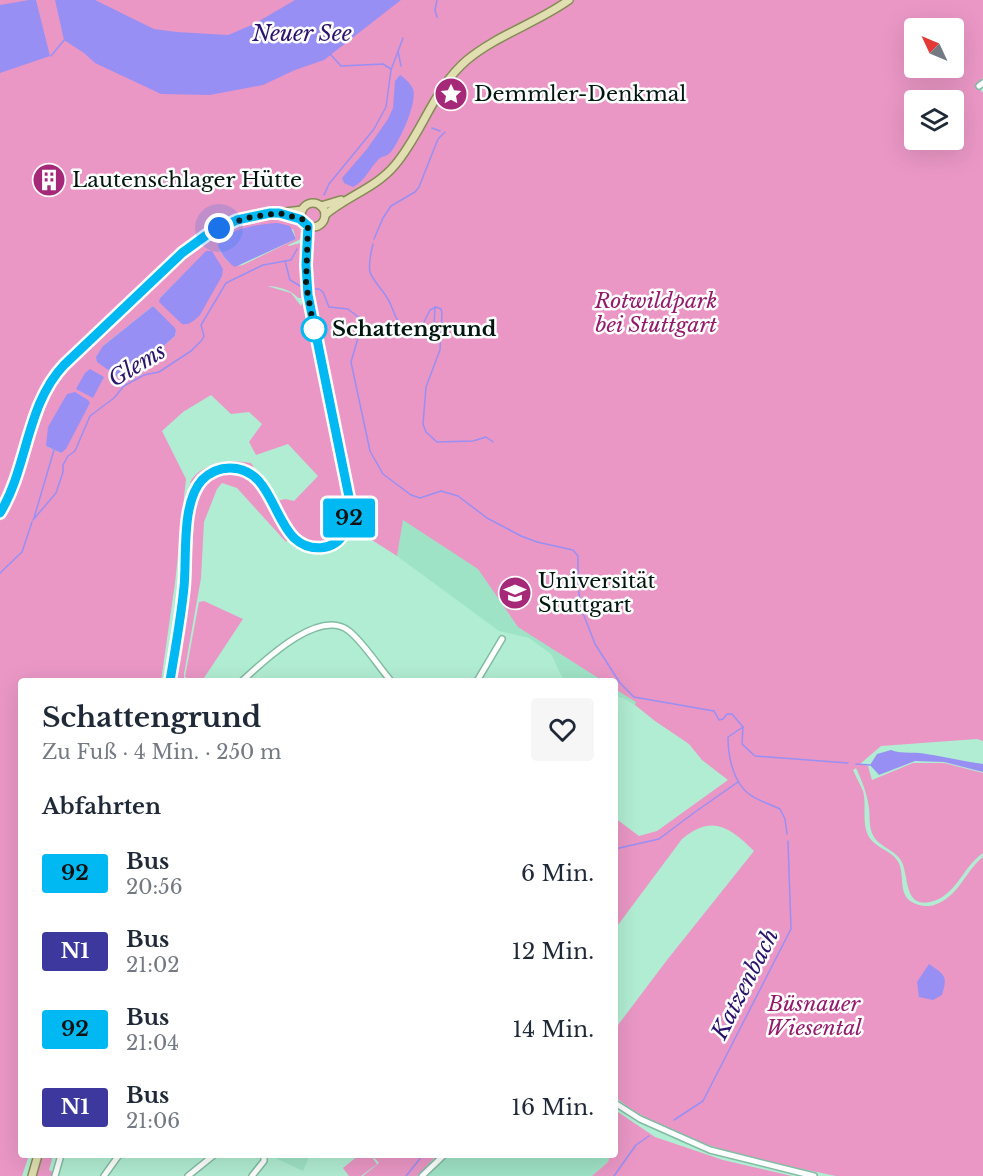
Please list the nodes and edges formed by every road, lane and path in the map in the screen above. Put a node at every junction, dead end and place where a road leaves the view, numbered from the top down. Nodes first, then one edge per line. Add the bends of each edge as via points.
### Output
1 (569, 0) edge
2 (359, 193) junction
3 (321, 206) junction
4 (303, 210) junction
5 (279, 213) junction
6 (325, 215) junction
7 (302, 219) junction
8 (308, 226) junction
9 (316, 227) junction
10 (308, 242) junction
11 (0, 513) edge
12 (502, 639) dead end
13 (170, 678) edge
14 (246, 678) edge
15 (388, 678) edge
16 (479, 678) edge
17 (618, 1105) edge
18 (37, 1158) edge
19 (60, 1158) edge
20 (118, 1158) edge
21 (210, 1158) edge
22 (264, 1158) edge
23 (441, 1158) edge
24 (32, 1176) edge
25 (55, 1176) edge
26 (104, 1176) edge
27 (188, 1176) edge
28 (252, 1176) edge
29 (422, 1176) edge
30 (814, 1176) edge

1 - 2 main road via 483,49 461,66 437,95 395,165
2 - 3 main road
2 - 6 main road
3 - 4 main road via 312,204
3 - 6 main road
4 - 5 main road
4 - 7 main road
5 - 7 main road
5 - 11 main road via 237,220 199,240 59,370 43,396
6 - 9 main road
7 - 8 main road
8 - 9 main road
8 - 10 main road
9 - 10 main road
10 - 13 main road via 308,295 349,497 346,530 328,546 308,547 291,534 265,488 252,475 227,468 205,477 190,505 184,586
12 - 16 street
14 - 15 street via 285,645 315,628 333,624 348,631
17 - 30 street via 710,1150
18 - 24 main road
19 - 25 street
20 - 26 street
21 - 27 street
22 - 28 street
23 - 29 street

